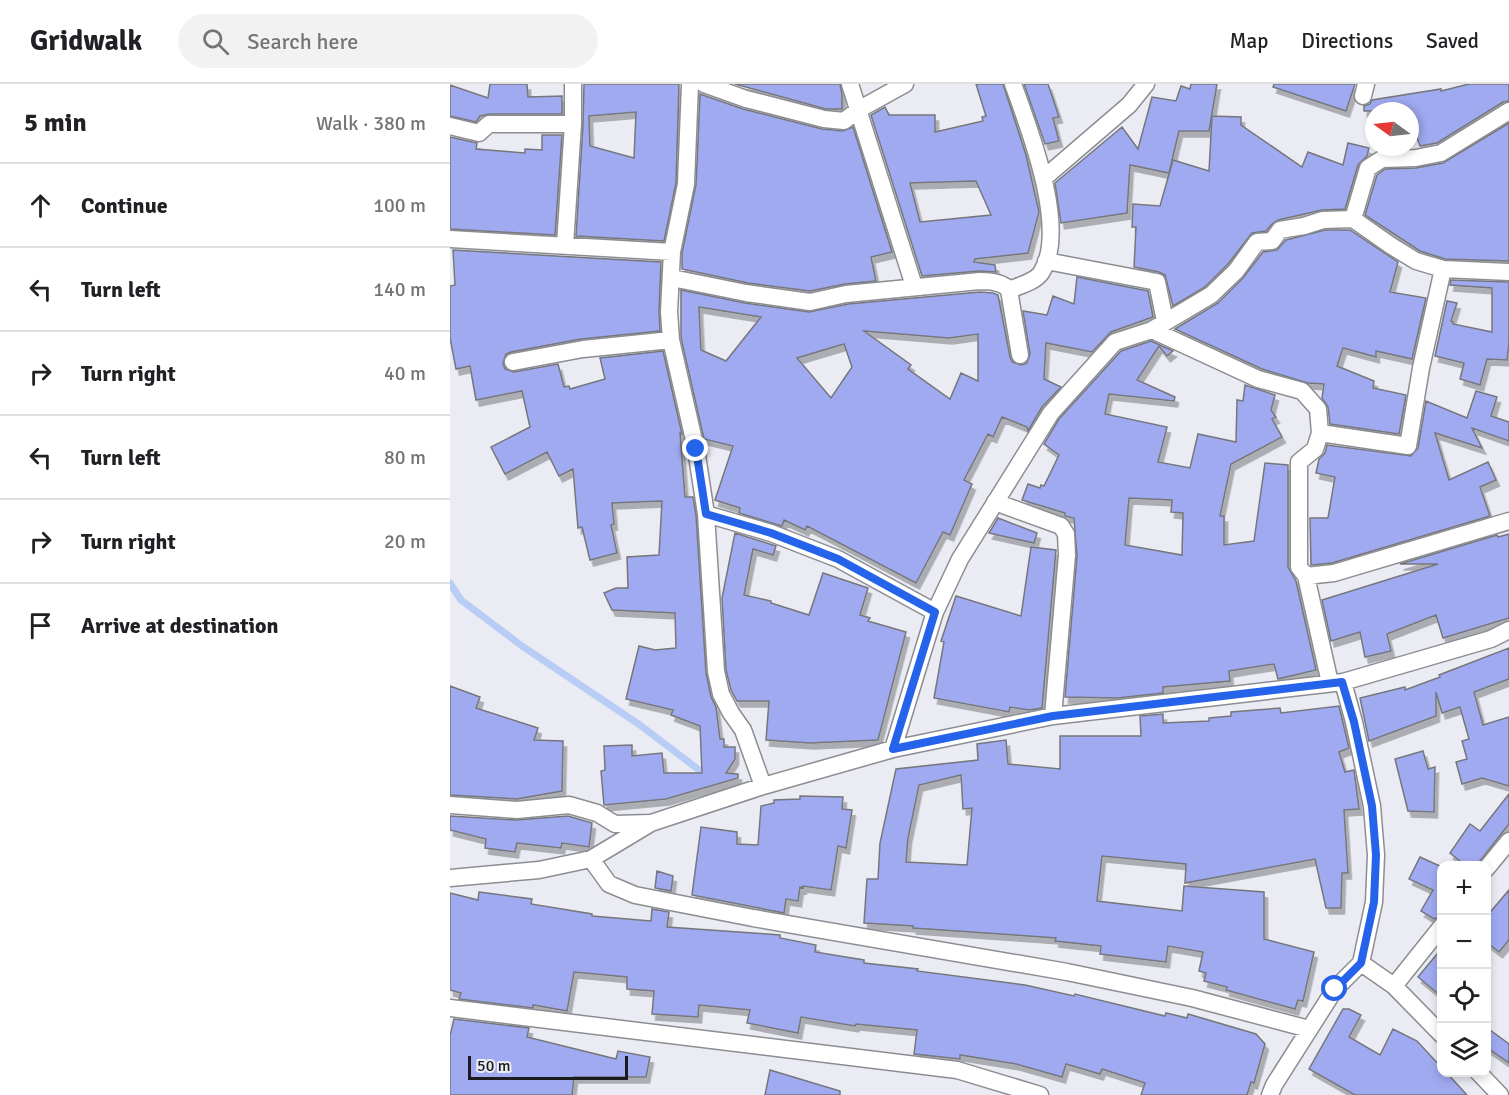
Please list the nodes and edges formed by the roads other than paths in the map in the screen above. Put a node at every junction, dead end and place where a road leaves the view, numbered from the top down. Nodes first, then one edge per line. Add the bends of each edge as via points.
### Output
1 (573, 84) edge
2 (690, 84) edge
3 (704, 84) edge
4 (850, 84) edge
5 (905, 84) edge
6 (1013, 84) edge
7 (1146, 84) edge
8 (858, 110) junction
9 (1509, 111) edge
10 (573, 124) junction
11 (450, 126) edge
12 (1044, 178) junction
13 (1353, 219) junction
14 (450, 239) edge
15 (565, 245) junction
16 (672, 252) junction
17 (1046, 261) junction
18 (1443, 269) junction
19 (1509, 272) edge
20 (672, 278) junction
21 (914, 286) junction
22 (1009, 290) junction
23 (1158, 326) junction
24 (671, 340) junction
25 (1020, 355) dead end
26 (513, 362) dead end
27 (1320, 433) junction
28 (995, 502) junction
29 (706, 514) junction
30 (1509, 521) edge
31 (1306, 576) junction
32 (935, 612) junction
33 (1509, 630) edge
34 (1336, 683) junction
35 (1053, 716) junction
36 (893, 749) junction
37 (763, 786) junction
38 (450, 806) edge
39 (651, 823) junction
40 (1509, 841) edge
41 (591, 859) junction
42 (1491, 863) edge
43 (450, 878) edge
44 (1437, 932) edge
45 (1361, 963) junction
46 (1394, 986) junction
47 (450, 1008) edge
48 (1309, 1029) junction
49 (1437, 1030) edge
50 (1483, 1077) edge
51 (1040, 1095) edge
52 (1270, 1095) edge
53 (1500, 1095) edge

1 - 10 street
2 - 16 street via 686,184
3 - 8 street via 824,119 844,121
4 - 8 street
5 - 8 street
6 - 12 street
7 - 12 street via 1129,105
8 - 21 street
9 - 13 street via 1442,153 1382,159 1368,168
10 - 11 street via 489,124 479,133
10 - 15 street
12 - 17 street via 1051,235
13 - 18 street via 1416,261
13 - 23 street via 1323,220 1280,230 1272,240 1257,242 1236,271 1211,294
14 - 15 street
15 - 16 street
16 - 20 street
17 - 22 street via 1040,275
17 - 23 street via 1156,282
18 - 19 street
18 - 27 street via 1407,446
20 - 21 street via 810,302
20 - 24 street
21 - 22 street via 990,281
22 - 25 street
23 - 27 street via 1258,379 1302,391 1318,409
23 - 28 street via 1115,342 1101,356 1052,413
24 - 26 street via 583,349
24 - 29 street via 696,449
27 - 31 street via 1315,449 1299,462 1299,567
28 - 32 street via 960,559
28 - 35 street via 1061,526 1066,534
29 - 32 street via 838,559
29 - 37 street via 721,694 743,730
30 - 31 street via 1334,573
31 - 34 street
32 - 36 street
33 - 34 street via 1491,639
34 - 35 street
34 - 45 street via 1354,722 1372,806 1374,902
35 - 36 street
36 - 37 street
37 - 39 street
38 - 39 street via 517,810 569,805 597,813 615,824
39 - 41 street
40 - 42 street
41 - 43 street via 539,870
41 - 48 street via 609,884 635,895 1068,972 1192,998
44 - 46 street
45 - 46 street
45 - 48 street via 1335,989
46 - 49 street
47 - 51 street via 957,1070
48 - 52 street
50 - 53 street

